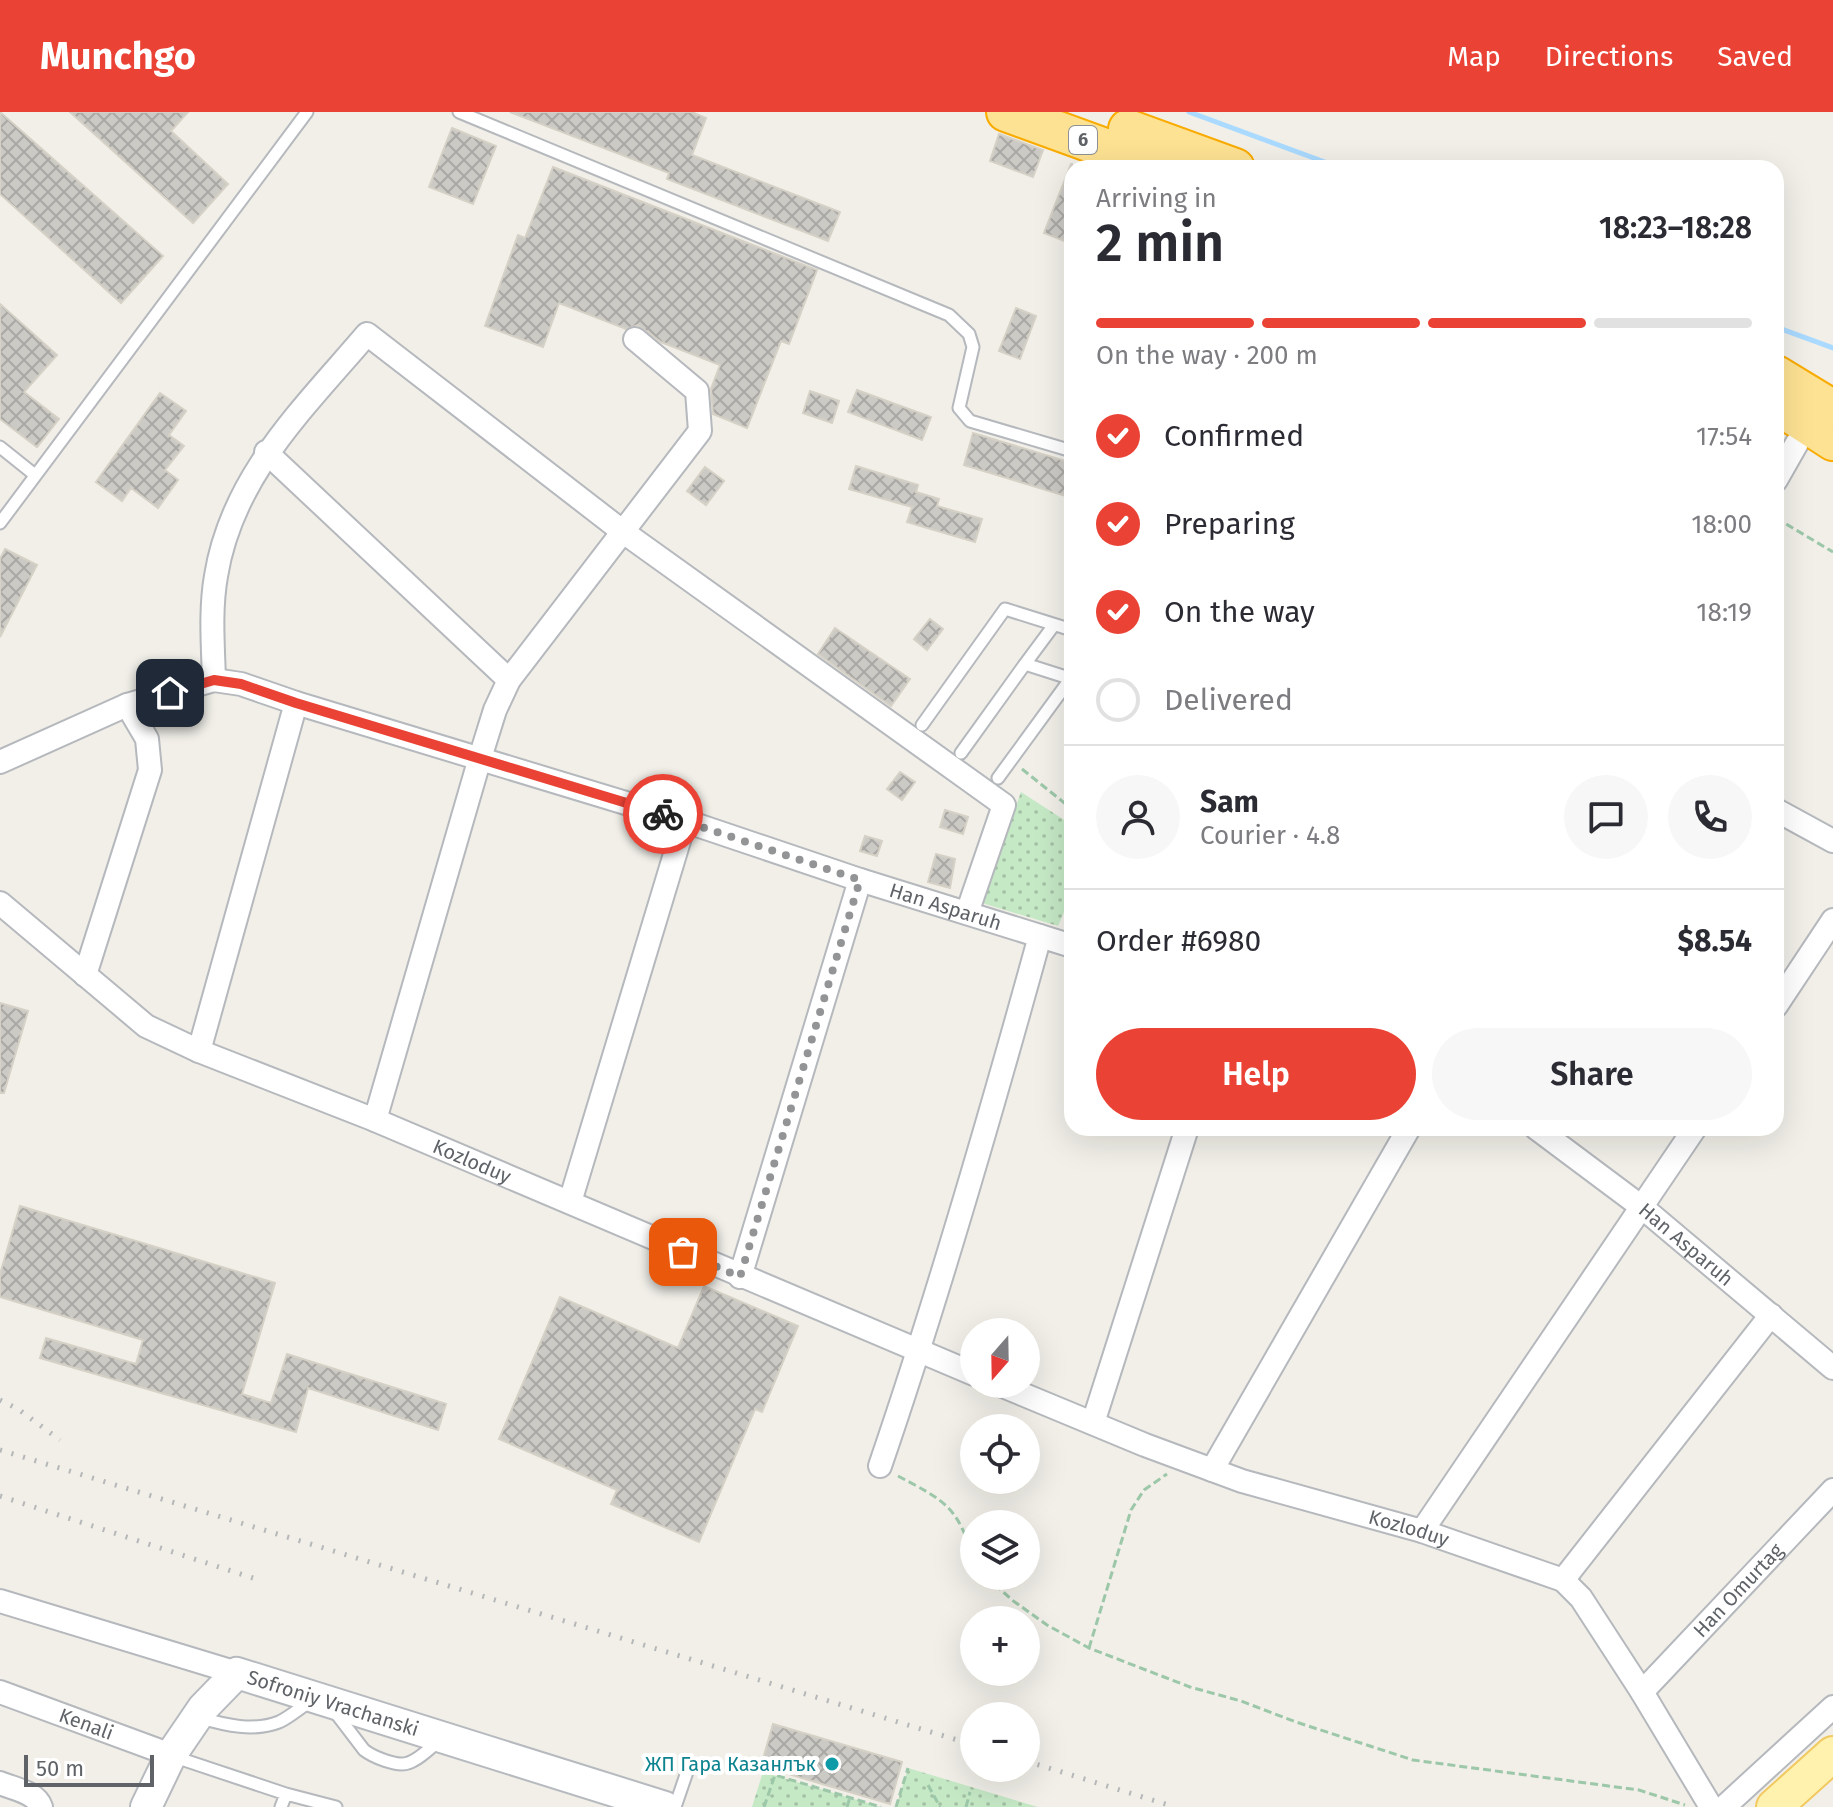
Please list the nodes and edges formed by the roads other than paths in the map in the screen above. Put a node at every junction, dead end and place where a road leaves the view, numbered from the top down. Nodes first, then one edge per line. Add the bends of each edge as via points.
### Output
1 (307, 112) edge
2 (459, 112) edge
3 (1006, 112) edge
4 (1080, 112) edge
5 (1138, 160) edge
6 (1213, 160) edge
7 (635, 339) dead end
8 (1784, 380) edge
9 (1833, 410) edge
10 (1784, 412) edge
11 (1815, 442) edge
12 (0, 447) edge
13 (1064, 449) edge
14 (266, 452) junction
15 (1784, 472) edge
16 (35, 475) junction
17 (0, 523) edge
18 (622, 531) junction
19 (1054, 625) junction
20 (1064, 628) edge
21 (1025, 664) junction
22 (1064, 676) edge
23 (214, 680) junction
24 (509, 680) junction
25 (1064, 688) edge
26 (296, 703) junction
27 (127, 705) junction
28 (922, 725) dead end
29 (961, 753) dead end
30 (480, 758) junction
31 (0, 762) edge
32 (998, 778) dead end
33 (1784, 814) edge
34 (685, 821) junction
35 (1833, 841) edge
36 (860, 880) junction
37 (0, 903) edge
38 (967, 913) junction
39 (1833, 920) edge
40 (1040, 936) junction
41 (1064, 944) edge
42 (85, 975) junction
43 (1784, 994) edge
44 (199, 1051) junction
45 (375, 1120) junction
46 (1184, 1136) edge
47 (1404, 1136) edge
48 (1547, 1136) edge
49 (1690, 1136) edge
50 (570, 1202) junction
51 (1643, 1208) junction
52 (740, 1277) junction
53 (1771, 1315) junction
54 (920, 1352) junction
55 (960, 1368) edge
56 (1833, 1368) edge
57 (1032, 1398) edge
58 (1093, 1423) junction
59 (880, 1466) road end
60 (1212, 1470) junction
61 (1833, 1490) edge
62 (1422, 1531) junction
63 (1563, 1580) junction
64 (0, 1601) edge
65 (237, 1673) junction
66 (0, 1692) edge
67 (1642, 1692) junction
68 (321, 1699) junction
69 (1833, 1707) edge
70 (197, 1716) junction
71 (1833, 1754) edge
72 (171, 1755) junction
73 (689, 1766) dead end
74 (0, 1783) edge
75 (286, 1794) junction
76 (41, 1807) edge
77 (146, 1807) edge
78 (281, 1807) edge
79 (336, 1807) edge
80 (665, 1807) edge
81 (675, 1807) edge
82 (1711, 1807) edge
83 (1724, 1807) edge
84 (1774, 1807) edge

1 - 16 lane
2 - 13 lane via 949,315 969,334 973,347 959,408 970,421
3 - 5 highway, 6
4 - 6 highway, 6
7 - 18 street via 697,391 700,431
8 - 9 highway
10 - 11 highway
11 - 15 street
12 - 16 lane
14 - 18 street via 367,334
14 - 23 street via 223,541 212,614
14 - 24 street
16 - 17 lane
18 - 24 street
18 - 38 street via 1004,805
19 - 20 lane
19 - 21 lane
19 - 28 lane via 1005,609
21 - 22 lane
21 - 29 lane
23 - 26 street, Han Asparuh
23 - 27 street, Han Asparuh
24 - 30 street
25 - 32 lane
26 - 30 street, Han Asparuh
26 - 44 street
27 - 31 street, Han Asparuh
27 - 42 street via 147,739 150,770
30 - 34 street, Han Asparuh
30 - 45 street
33 - 35 street
34 - 36 street, Han Asparuh
34 - 50 street
36 - 38 street, Han Asparuh
36 - 52 street
37 - 42 street, Kozloduy
38 - 40 street, Han Asparuh
39 - 43 street
40 - 41 street, Han Asparuh
40 - 54 street
42 - 44 street, Kozloduy via 146,1026
44 - 45 street, Kozloduy
45 - 50 street, Kozloduy
46 - 58 street
47 - 60 street
48 - 51 street, Han Asparuh
49 - 51 street
50 - 52 street, Kozloduy
51 - 53 street, Han Asparuh
51 - 62 street
52 - 54 street, Kozloduy
53 - 56 street, Han Asparuh
53 - 63 street
54 - 55 street, Kozloduy
54 - 59 street
57 - 58 street, Kozloduy
58 - 60 street, Kozloduy
60 - 62 street, Kozloduy
61 - 67 street, Han Omurtag
62 - 63 street, Kozloduy
63 - 67 street via 1581,1598
64 - 65 street, Sofroniy Vrachanski
65 - 68 street, Sofroniy Vrachanski
65 - 70 street
66 - 72 street, Kenali
67 - 82 street
68 - 70 lane via 272,1724 231,1727
68 - 80 street, Sofroniy Vrachanski
69 - 83 street
70 - 72 street
71 - 84 main road
72 - 75 lane
72 - 77 street
73 - 81 lane
74 - 76 street via 33,1796
75 - 78 lane
75 - 79 lane

